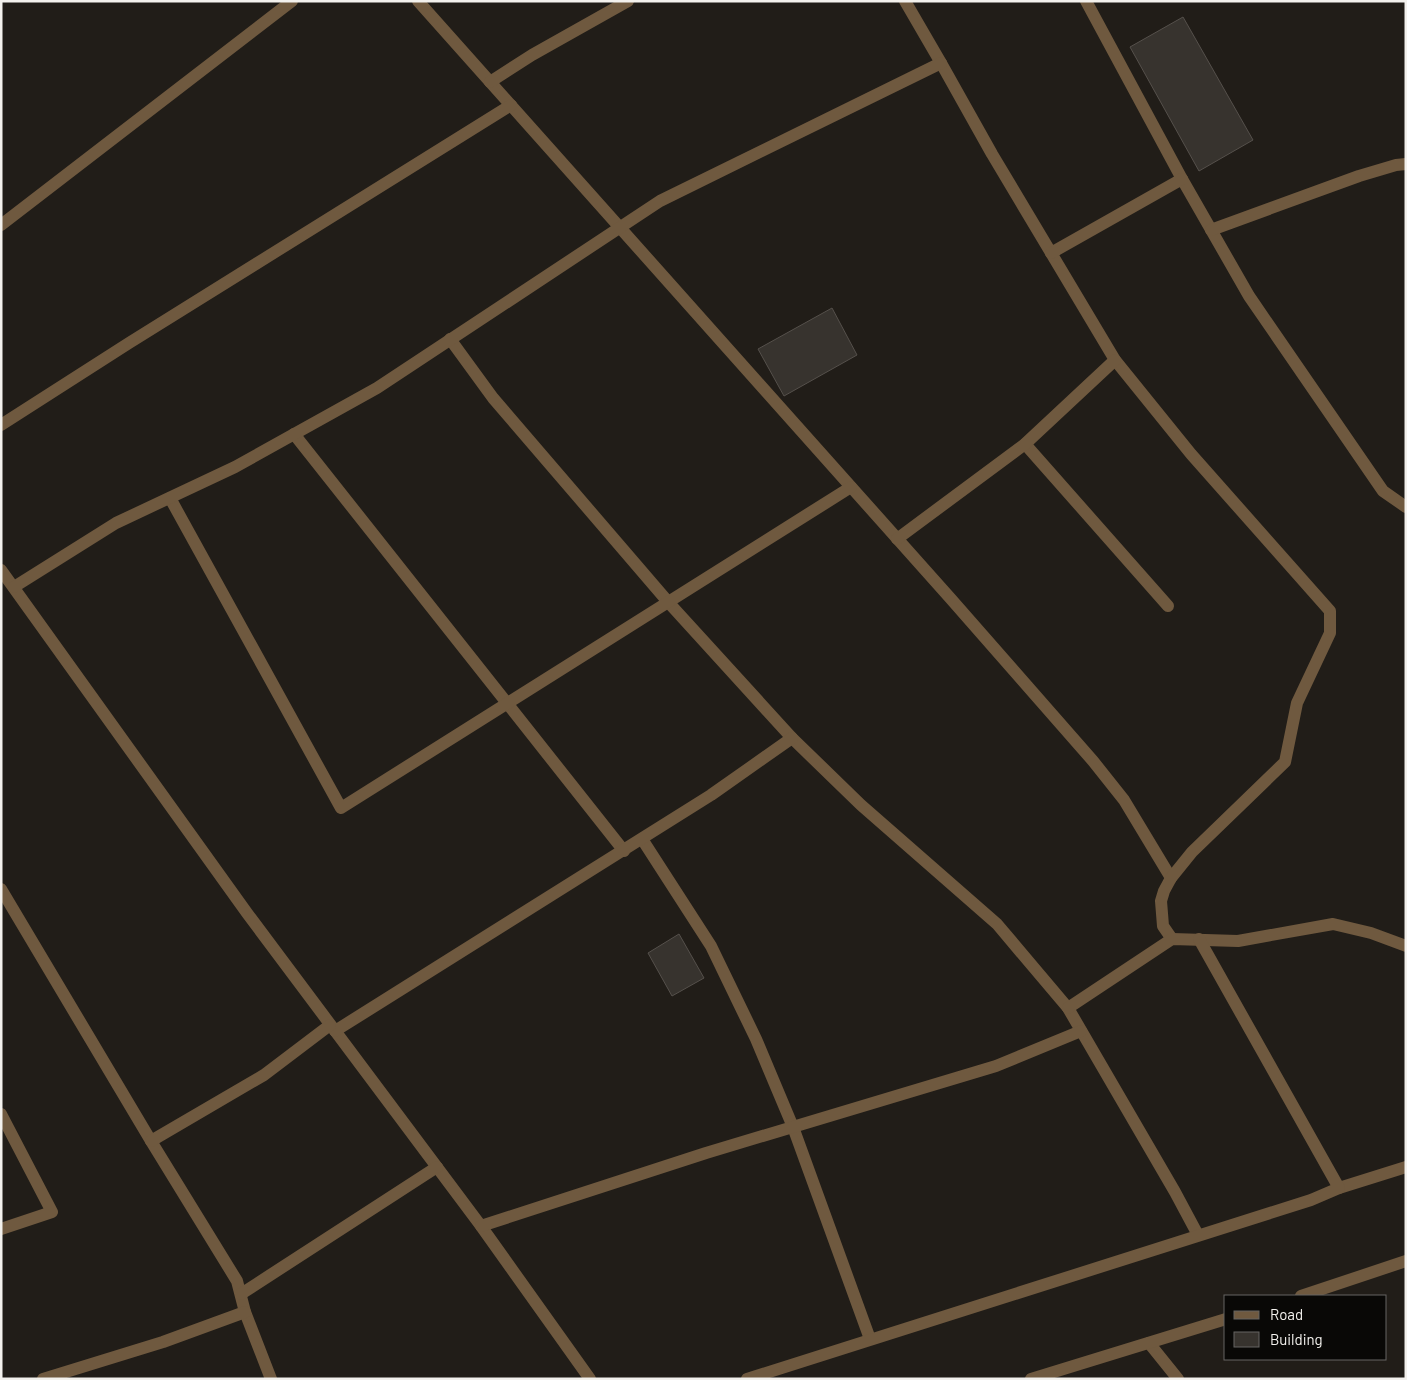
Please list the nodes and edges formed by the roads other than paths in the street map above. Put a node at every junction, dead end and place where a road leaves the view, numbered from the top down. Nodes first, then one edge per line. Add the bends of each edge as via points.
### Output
1 (292, 1) edge
2 (418, 1) edge
3 (628, 1) edge
4 (904, 1) edge
5 (1086, 1) edge
6 (941, 63) junction
7 (490, 82) junction
8 (511, 106) junction
9 (1406, 164) edge
10 (1182, 179) junction
11 (1, 225) edge
12 (620, 228) junction
13 (1211, 230) junction
14 (1051, 253) junction
15 (450, 339) junction
16 (1115, 360) junction
17 (1, 425) edge
18 (294, 434) junction
19 (1025, 444) junction
20 (851, 487) junction
21 (170, 498) junction
22 (1406, 506) edge
23 (897, 539) junction
24 (1, 570) edge
25 (14, 587) junction
26 (669, 603) junction
27 (1168, 606) dead end
28 (508, 704) junction
29 (792, 738) junction
30 (642, 839) junction
31 (624, 851) junction
32 (1172, 878) junction
33 (1, 889) edge
34 (1172, 939) junction
35 (1199, 939) junction
36 (1406, 946) edge
37 (1068, 1008) junction
38 (333, 1028) junction
39 (1081, 1031) junction
40 (1, 1114) edge
41 (793, 1127) junction
42 (151, 1141) junction
43 (437, 1166) junction
44 (1406, 1168) edge
45 (1339, 1188) junction
46 (481, 1226) junction
47 (1, 1229) edge
48 (1198, 1235) junction
49 (1406, 1262) edge
50 (240, 1294) junction
51 (1304, 1295) edge
52 (245, 1312) junction
53 (1224, 1320) edge
54 (870, 1339) junction
55 (1149, 1343) junction
56 (43, 1379) edge
57 (271, 1379) edge
58 (590, 1379) edge
59 (747, 1379) edge
60 (1031, 1379) edge
61 (1178, 1379) edge

1 - 11 street
2 - 7 street
3 - 7 street
4 - 6 street
5 - 10 street
6 - 12 street via 660,202
6 - 14 street
7 - 8 street
8 - 12 street
8 - 17 street
9 - 13 street via 1359,176
10 - 13 street
10 - 14 street
12 - 15 street
12 - 20 street
13 - 22 street via 1249,296 1383,491
14 - 16 street
15 - 18 street via 377,388
15 - 26 street via 493,398
16 - 19 street
16 - 32 street via 1191,454 1330,611 1330,633 1297,703 1285,762 1192,852
18 - 21 street
18 - 28 street
19 - 23 street
19 - 27 street
20 - 23 street
20 - 26 street
21 - 25 street via 116,523
21 - 28 street via 341,808
23 - 32 street via 1124,800
24 - 25 street
25 - 38 street via 246,914
26 - 28 street
26 - 29 street
28 - 31 street
29 - 30 street
29 - 37 street via 861,805 997,924
30 - 31 street
30 - 41 street via 711,946 756,1039
31 - 38 street
32 - 34 street via 1161,901 1163,926
33 - 42 street
34 - 35 street
34 - 37 street
35 - 36 street via 1238,940 1333,924
35 - 45 street
37 - 39 street
38 - 42 street via 264,1075
38 - 43 street
39 - 41 street via 996,1066
39 - 48 street
40 - 47 street via 52,1212
41 - 46 street
41 - 54 street
42 - 50 street via 237,1281
43 - 46 street
43 - 50 street
44 - 45 street
45 - 48 street via 1311,1200
46 - 58 street
48 - 54 street
49 - 51 street
50 - 52 street
52 - 56 street via 163,1342
52 - 57 street
53 - 55 street
54 - 59 street
55 - 60 street
55 - 61 street

